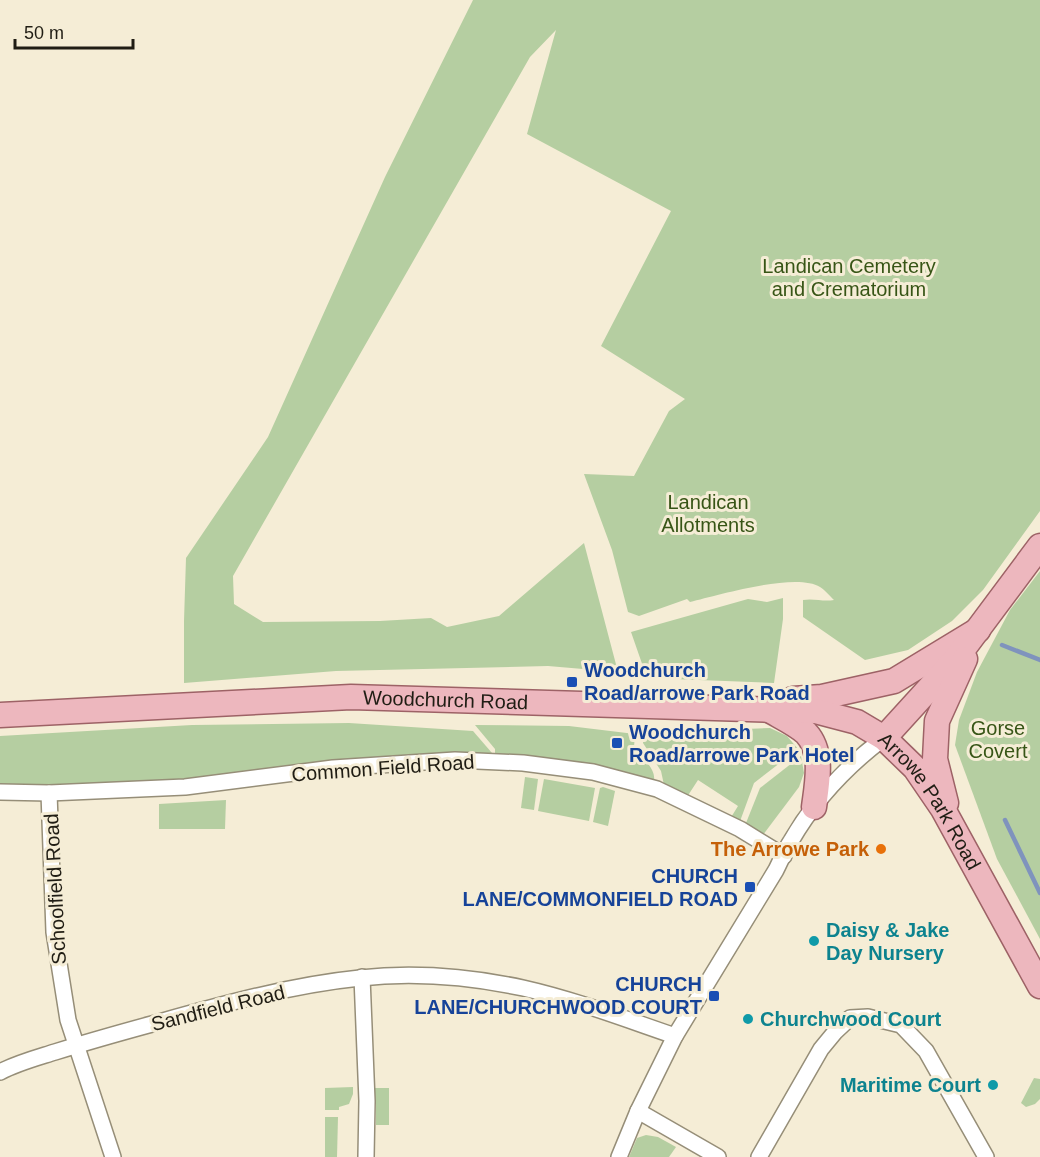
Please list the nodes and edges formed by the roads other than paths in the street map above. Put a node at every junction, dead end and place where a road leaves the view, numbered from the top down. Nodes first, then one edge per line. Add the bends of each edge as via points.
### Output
1 (1040, 546) edge
2 (978, 630) junction
3 (689, 708) junction
4 (769, 710) junction
5 (0, 715) edge
6 (884, 738) junction
7 (0, 792) edge
8 (49, 793) junction
9 (814, 807) junction
10 (951, 824) junction
11 (784, 856) junction
12 (362, 977) junction
13 (1040, 987) edge
14 (675, 1036) junction
15 (75, 1046) junction
16 (0, 1072) edge
17 (638, 1112) junction
18 (113, 1157) edge
19 (366, 1157) edge
20 (619, 1157) edge
21 (718, 1157) edge
22 (759, 1157) edge
23 (986, 1157) edge

1 - 2 main road, Arrowe Park Road
2 - 3 main road via 894,681 822,697
2 - 6 main road, Arrowe Park Road
2 - 10 main road via 937,721 934,759
3 - 4 main road, Woodchurch Road
3 - 5 main road, Woodchurch Road via 351,697
4 - 6 main road, Woodchurch Road via 815,711 856,722
4 - 9 main road via 806,733 816,750
6 - 9 street via 856,760
6 - 10 main road, Arrowe Park Road via 915,768
7 - 8 street, Common Field Road
8 - 11 street, Common Field Road via 185,787 333,768 455,760 523,763 593,772 657,789 740,829
8 - 15 street, Schoolfield Road via 54,932
9 - 11 street
10 - 13 main road, Arrowe Park Road
11 - 14 street
12 - 14 street, Sandfield Road via 442,977 522,988 609,1012
12 - 15 street, Sandfield Road via 206,1009
12 - 19 street
14 - 17 street
15 - 16 street, Sandfield Road
15 - 18 street, Schoolfield Road
17 - 20 street
17 - 21 street
22 - 23 street via 821,1048 850,1018 868,1017 901,1025 926,1051

